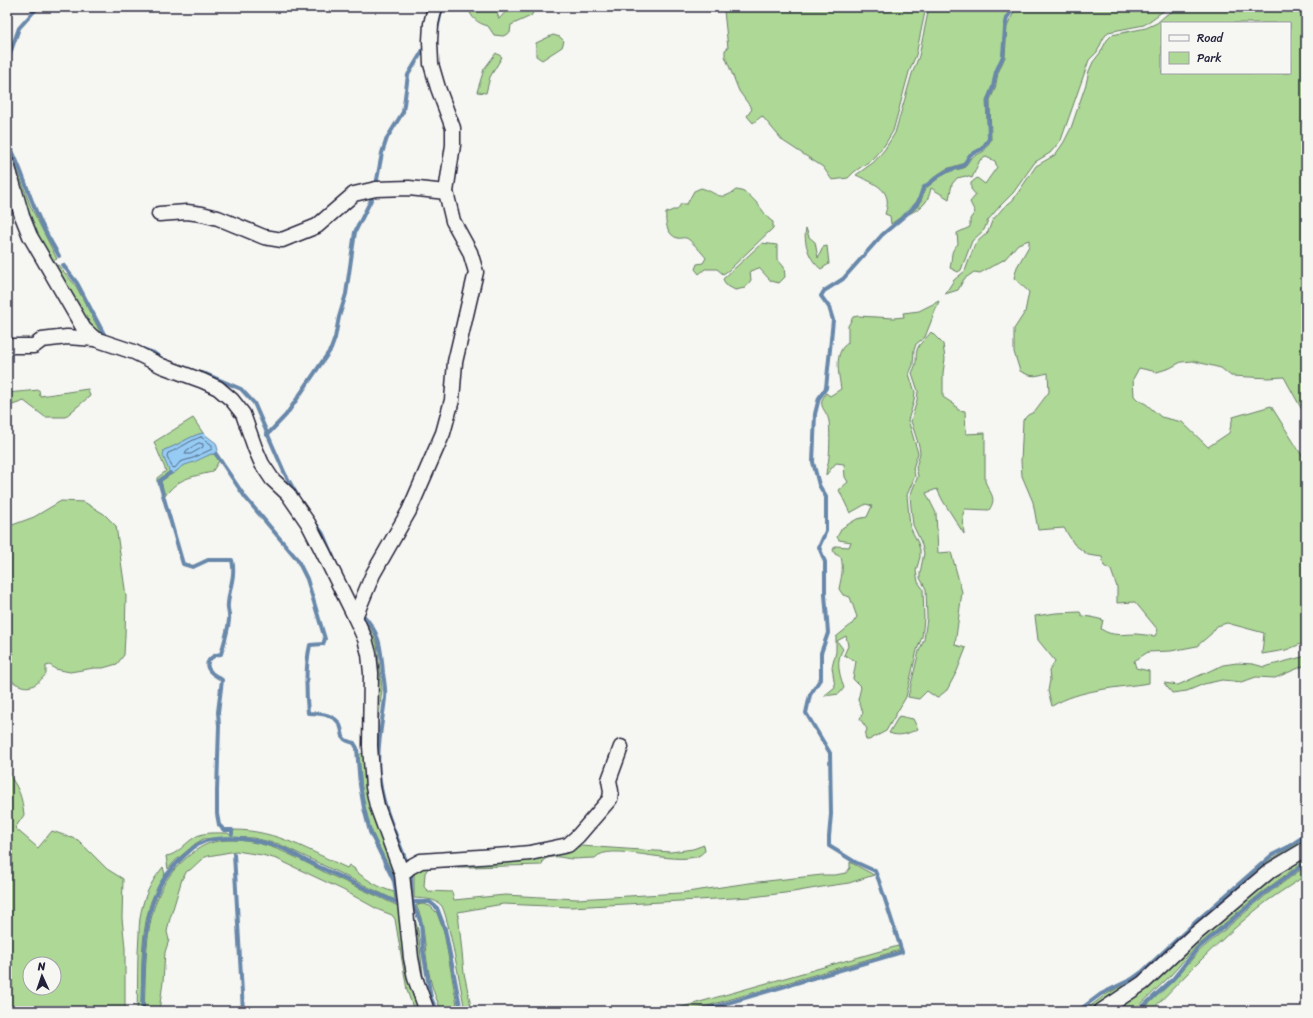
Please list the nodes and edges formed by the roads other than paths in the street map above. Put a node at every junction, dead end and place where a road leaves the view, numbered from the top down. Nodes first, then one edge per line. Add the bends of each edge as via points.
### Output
1 (435, 7) edge
2 (7, 164) edge
3 (446, 192) junction
4 (159, 214) dead end
5 (94, 340) junction
6 (7, 346) edge
7 (355, 617) junction
8 (621, 747) dead end
9 (1306, 849) edge
10 (402, 874) junction
11 (427, 1011) edge
12 (1101, 1011) edge

1 - 3 street via 431,24 431,64 453,128
2 - 5 street via 30,236 71,308
3 - 4 street via 409,188 376,189 354,194 317,226 282,240 264,237 202,214
3 - 7 street via 453,221 470,252 476,272 455,362 452,400 443,433 410,511 373,574
5 - 6 street via 67,336 42,340 34,346
5 - 7 street via 134,352 203,381 218,388 232,400 243,414 262,464 272,479 288,494 308,523
7 - 10 street via 369,654 373,787 377,806
8 - 10 street via 609,780 610,799 568,845 530,853 421,861
9 - 12 street via 1271,870 1193,936 1143,983
10 - 11 street via 411,958

